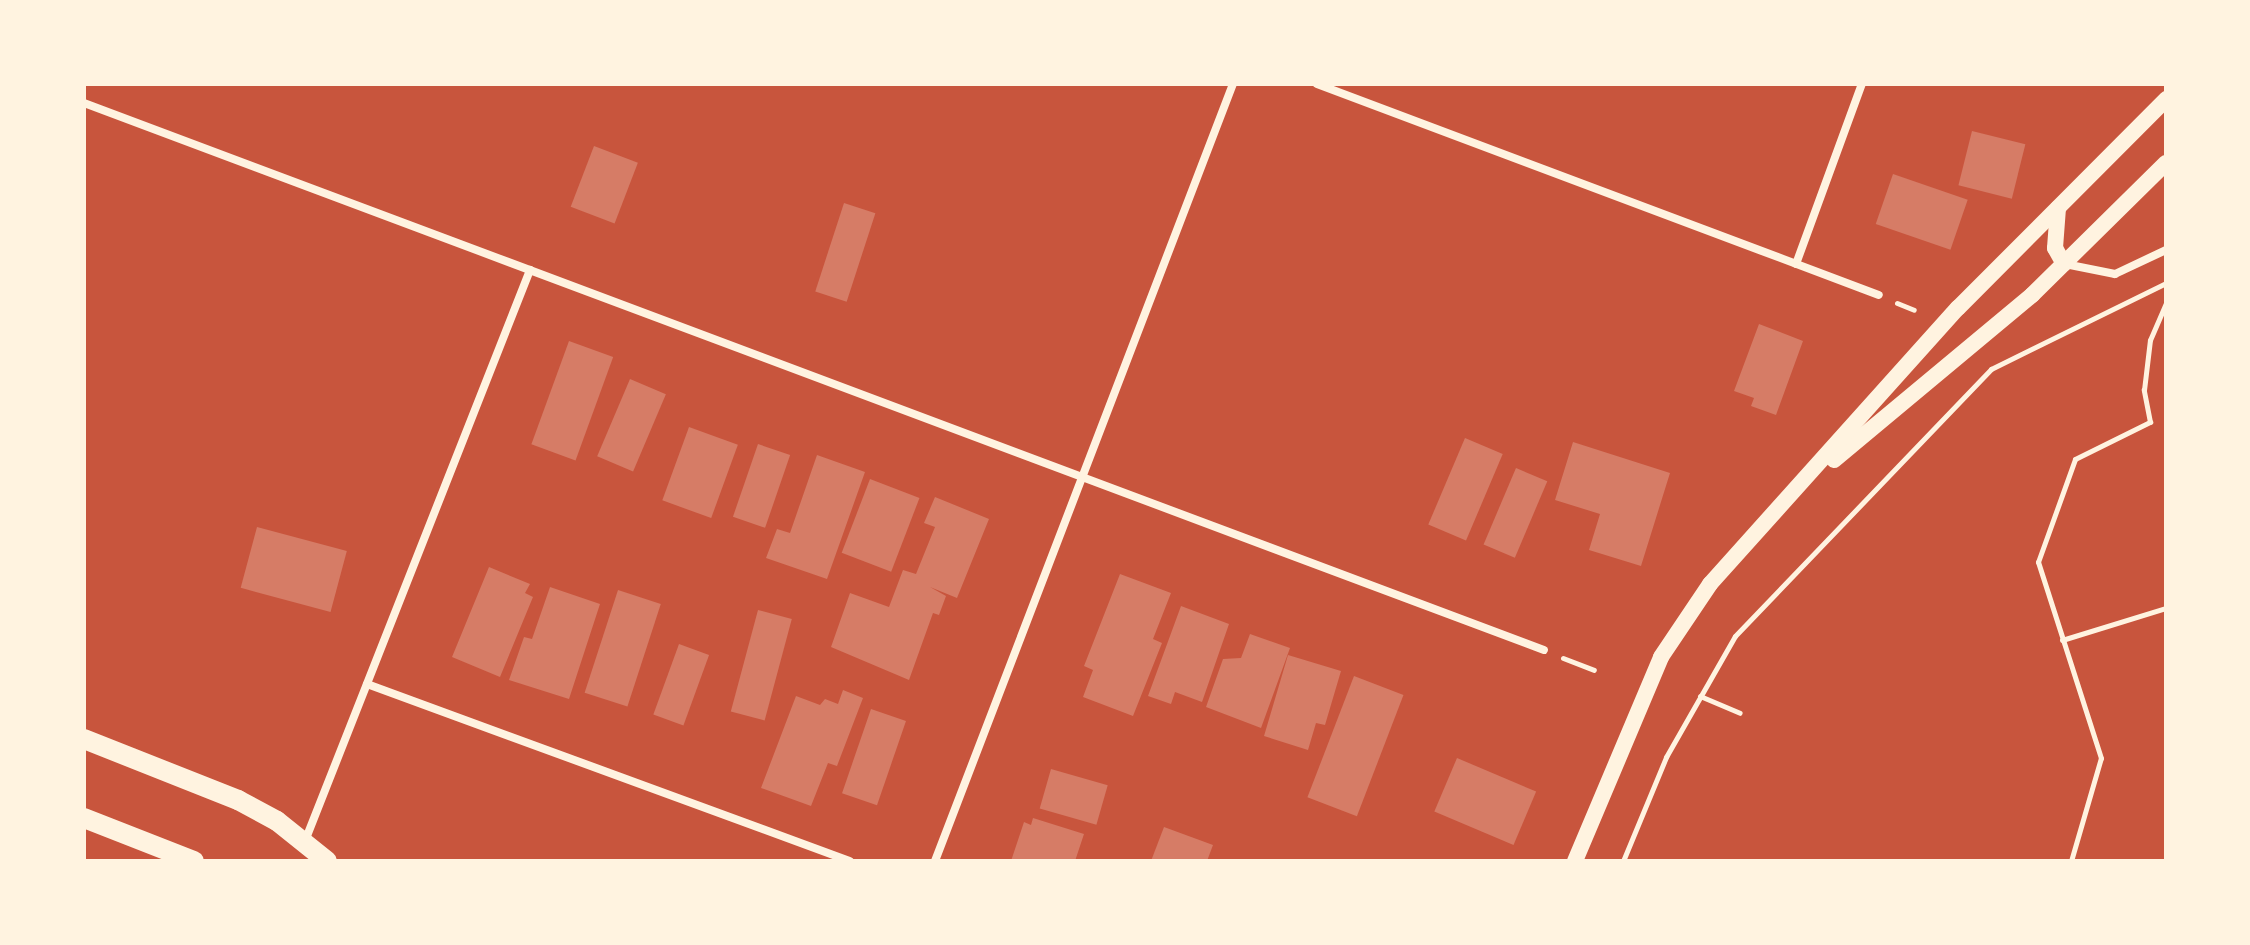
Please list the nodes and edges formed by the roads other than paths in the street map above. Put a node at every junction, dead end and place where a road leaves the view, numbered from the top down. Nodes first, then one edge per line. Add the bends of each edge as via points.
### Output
1 (1233, 84) edge
2 (1317, 84) edge
3 (1862, 84) edge
4 (2166, 99) edge
5 (84, 103) edge
6 (2166, 163) edge
7 (2059, 207) junction
8 (2166, 250) edge
9 (1796, 264) junction
10 (2064, 264) junction
11 (530, 270) junction
12 (1879, 295) dead end
13 (1082, 477) junction
14 (1796, 492) junction
15 (1544, 650) road end
16 (367, 684) junction
17 (84, 739) edge
18 (84, 818) edge
19 (305, 842) junction
20 (194, 861) edge
21 (327, 861) edge
22 (850, 861) edge
23 (935, 861) edge
24 (1575, 861) edge

1 - 13 street
2 - 9 street
3 - 9 street
4 - 7 main road
5 - 11 street
6 - 10 main road
7 - 10 main road via 2055,248
7 - 14 main road via 1958,308
8 - 10 street via 2115,274
9 - 12 street
10 - 14 main road
11 - 13 street
11 - 16 street
13 - 15 street
13 - 23 street
14 - 24 main road via 1710,584 1668,645
16 - 19 street
16 - 22 street
17 - 19 main road via 238,800
18 - 20 main road
19 - 21 main road

